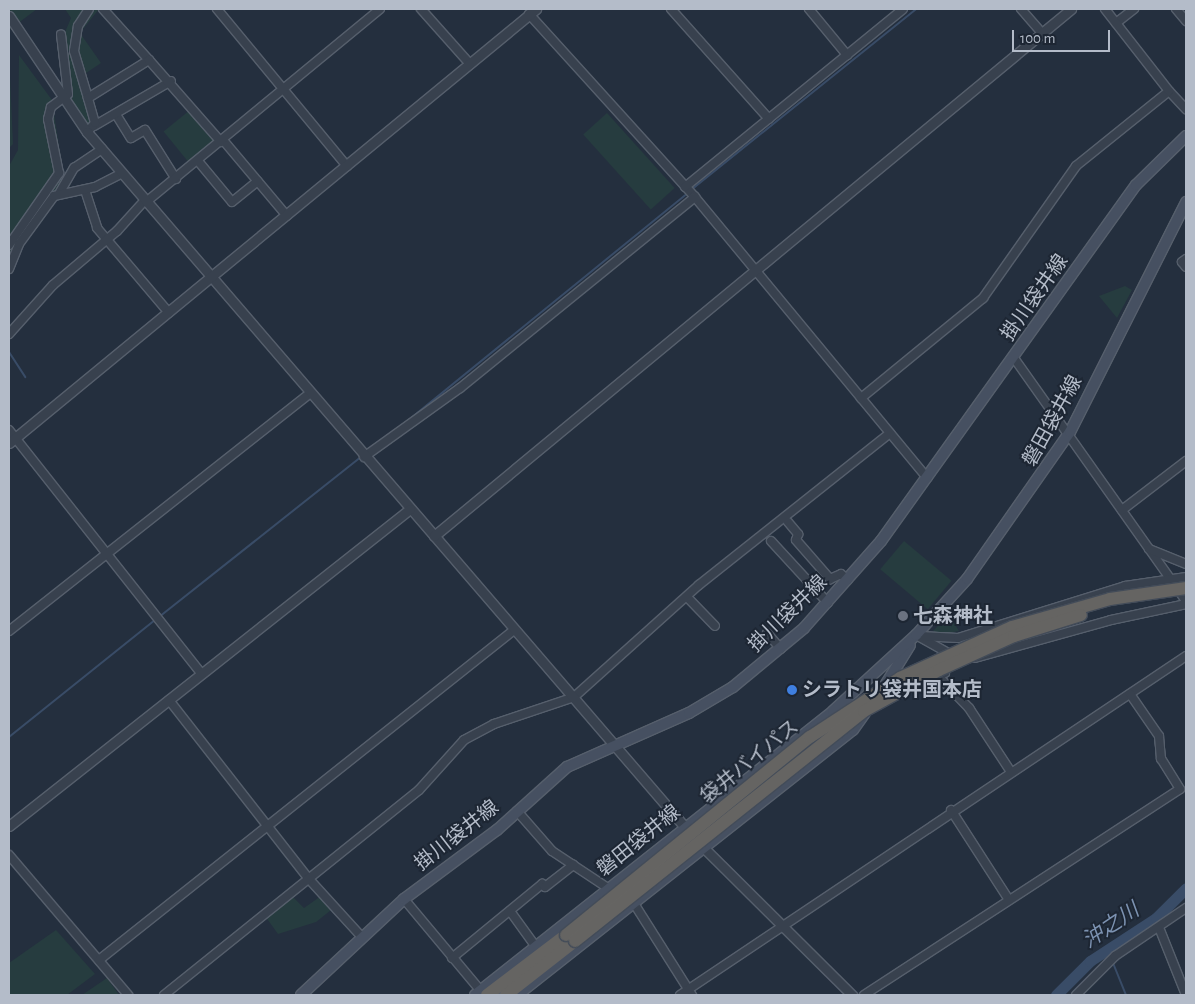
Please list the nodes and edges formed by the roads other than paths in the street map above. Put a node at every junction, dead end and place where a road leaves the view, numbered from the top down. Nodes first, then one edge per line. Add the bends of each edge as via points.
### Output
1 (89, 9) edge
2 (102, 9) edge
3 (217, 9) edge
4 (380, 9) edge
5 (421, 9) edge
6 (671, 9) edge
7 (809, 9) edge
8 (903, 9) edge
9 (1021, 9) edge
10 (1069, 9) edge
11 (1105, 9) edge
12 (1134, 9) edge
13 (1176, 9) edge
14 (532, 11) edge
15 (9, 16) edge
16 (1186, 21) edge
17 (1116, 24) junction
18 (1042, 33) junction
19 (61, 34) dead end
20 (74, 51) junction
21 (65, 52) junction
22 (848, 55) junction
23 (149, 60) junction
24 (470, 64) junction
25 (171, 81) junction
26 (283, 89) junction
27 (1169, 91) junction
28 (88, 98) junction
29 (62, 99) junction
30 (1186, 109) edge
31 (116, 116) junction
32 (769, 119) junction
33 (91, 129) junction
34 (1186, 136) edge
35 (222, 141) junction
36 (102, 149) junction
37 (57, 159) junction
38 (198, 161) junction
39 (348, 166) junction
40 (122, 173) junction
41 (176, 179) junction
42 (258, 181) junction
43 (686, 187) junction
44 (85, 190) junction
45 (60, 192) junction
46 (695, 196) junction
47 (145, 202) junction
48 (1186, 202) edge
49 (287, 216) junction
50 (108, 239) junction
51 (9, 245) edge
52 (1186, 259) edge
53 (1186, 267) edge
54 (9, 269) edge
55 (756, 271) junction
56 (211, 279) junction
57 (169, 313) junction
58 (9, 334) edge
59 (1014, 358) junction
60 (310, 393) junction
61 (861, 398) junction
62 (1070, 432) junction
63 (890, 433) junction
64 (11, 437) edge
65 (364, 457) junction
66 (1186, 461) edge
67 (927, 478) junction
68 (410, 509) junction
69 (1122, 510) junction
70 (788, 522) dead end
71 (434, 536) junction
72 (771, 540) dead end
73 (1149, 549) junction
74 (106, 554) junction
75 (1186, 564) edge
76 (1186, 577) edge
77 (1168, 578) junction
78 (848, 580) junction
79 (1186, 588) edge
80 (1186, 595) edge
81 (687, 597) junction
82 (828, 603) junction
83 (1186, 603) edge
84 (715, 626) dead end
85 (514, 630) junction
86 (9, 632) edge
87 (767, 633) dead end
88 (916, 635) junction
89 (781, 649) junction
90 (1186, 656) edge
91 (965, 659) junction
92 (201, 673) junction
93 (1130, 694) junction
94 (574, 697) junction
95 (169, 700) junction
96 (617, 747) junction
97 (1011, 772) junction
98 (951, 810) junction
99 (516, 811) junction
100 (267, 824) junction
101 (9, 826) edge
102 (684, 827) junction
103 (703, 848) junction
104 (9, 854) edge
105 (573, 865) junction
106 (308, 878) junction
107 (608, 888) junction
108 (404, 899) junction
109 (1009, 900) junction
110 (635, 905) junction
111 (1186, 908) edge
112 (510, 911) junction
113 (781, 925) junction
114 (1160, 930) junction
115 (361, 936) junction
116 (571, 938) junction
117 (536, 947) junction
118 (452, 958) junction
119 (99, 960) junction
120 (690, 993) edge
121 (481, 994) edge
122 (128, 995) edge
123 (164, 995) edge
124 (301, 995) edge
125 (506, 995) edge
126 (517, 995) edge
127 (680, 995) edge
128 (852, 995) edge
129 (864, 995) edge
130 (1076, 995) edge
131 (1186, 995) edge

1 - 20 street via 78,26
2 - 23 street
3 - 26 street
4 - 26 street
5 - 24 street
6 - 32 street
7 - 22 street
8 - 22 street
9 - 18 street
10 - 18 street
11 - 17 street
12 - 17 street
13 - 16 street
14 - 24 street
14 - 43 street
15 - 29 street
17 - 27 street
18 - 55 street
19 - 21 street
20 - 21 street
20 - 28 street
21 - 29 street via 68,94
22 - 32 street
23 - 25 street
23 - 28 street
24 - 39 street
25 - 31 street
25 - 35 street
26 - 35 street
26 - 39 street
27 - 30 street
27 - 61 street via 1076,166 984,298
28 - 33 street
29 - 33 street
29 - 37 street via 51,107 48,119
31 - 33 street
31 - 41 street via 131,138 145,130
32 - 43 street
33 - 36 street
34 - 59 main road, 掛川袋井線 via 1136,185
35 - 38 street
35 - 42 street
36 - 40 street
36 - 45 street via 74,168
37 - 45 street via 66,175
37 - 51 street via 59,173
38 - 41 street
38 - 42 street via 232,202
39 - 49 street
40 - 44 street
40 - 47 street
41 - 47 street
42 - 49 street
43 - 46 street
44 - 45 street
44 - 50 street via 93,222
45 - 54 street via 19,244
46 - 55 street
46 - 65 street via 460,388
47 - 50 street
47 - 56 street
48 - 62 main road, 磐田袋井線
49 - 56 street
50 - 57 street
50 - 58 street via 53,284
52 - 53 street via 1182,262
55 - 61 street
55 - 71 street
56 - 57 street
56 - 60 street
57 - 64 street
59 - 62 street
59 - 67 main road, 掛川袋井線
60 - 65 street
60 - 74 street
61 - 63 street
62 - 69 street
62 - 88 main road, 磐田袋井線 via 990,549
63 - 67 street
63 - 81 street
64 - 74 street
65 - 68 street
66 - 69 street
67 - 78 main road, 掛川袋井線
68 - 71 street
68 - 92 street
69 - 73 street
70 - 78 street via 798,534 796,540 830,579 841,574
71 - 85 street
72 - 82 street
73 - 75 street
73 - 77 street
74 - 86 street
74 - 92 street
76 - 77 street
77 - 83 street
77 - 88 street via 1071,601 958,638
78 - 82 main road, 掛川袋井線
79 - 116 highway, 袋井バイパス, bridge via 1110,599 1012,626 900,678 810,737
80 - 116 highway, 袋井バイパス, bridge via 1088,613 1014,636 939,670 872,707 816,746
81 - 84 street
81 - 94 street
82 - 89 main road, 掛川袋井線
83 - 91 street
85 - 94 street
85 - 100 street
87 - 89 street
88 - 91 street
88 - 102 main road, 磐田袋井線 via 833,711
88 - 103 main road, 磐田袋井線 via 853,730
89 - 96 main road, 掛川袋井線 via 733,687 653,732
90 - 93 street
91 - 97 street via 938,676 969,708
92 - 95 street
93 - 97 street
93 - 109 street via 1159,736 1161,759 1180,788
94 - 96 street
94 - 106 street via 494,724 464,740 419,790
95 - 100 street
95 - 101 street
96 - 99 main road, 掛川袋井線 via 567,767
96 - 102 street
97 - 98 street
98 - 109 street
98 - 113 street
99 - 105 street via 552,851
99 - 108 main road, 掛川袋井線
100 - 106 street
100 - 119 street
102 - 103 street
102 - 107 main road, 磐田袋井線
103 - 110 main road, 磐田袋井線
103 - 113 street
104 - 119 street
105 - 107 street
105 - 112 street
106 - 115 street
106 - 123 street
107 - 117 main road, 磐田袋井線
108 - 115 main road, 掛川袋井線
108 - 118 street
109 - 129 street
110 - 120 street
110 - 126 main road, 磐田袋井線
111 - 114 street
112 - 117 street
112 - 118 street
113 - 120 street
113 - 128 street
114 - 130 street via 1115,956
114 - 131 street
115 - 124 main road, 掛川袋井線
116 - 121 highway, 袋井バイパス
116 - 125 highway, 袋井バイパス
117 - 121 main road, 磐田袋井線
118 - 121 street
119 - 122 street
120 - 127 street

